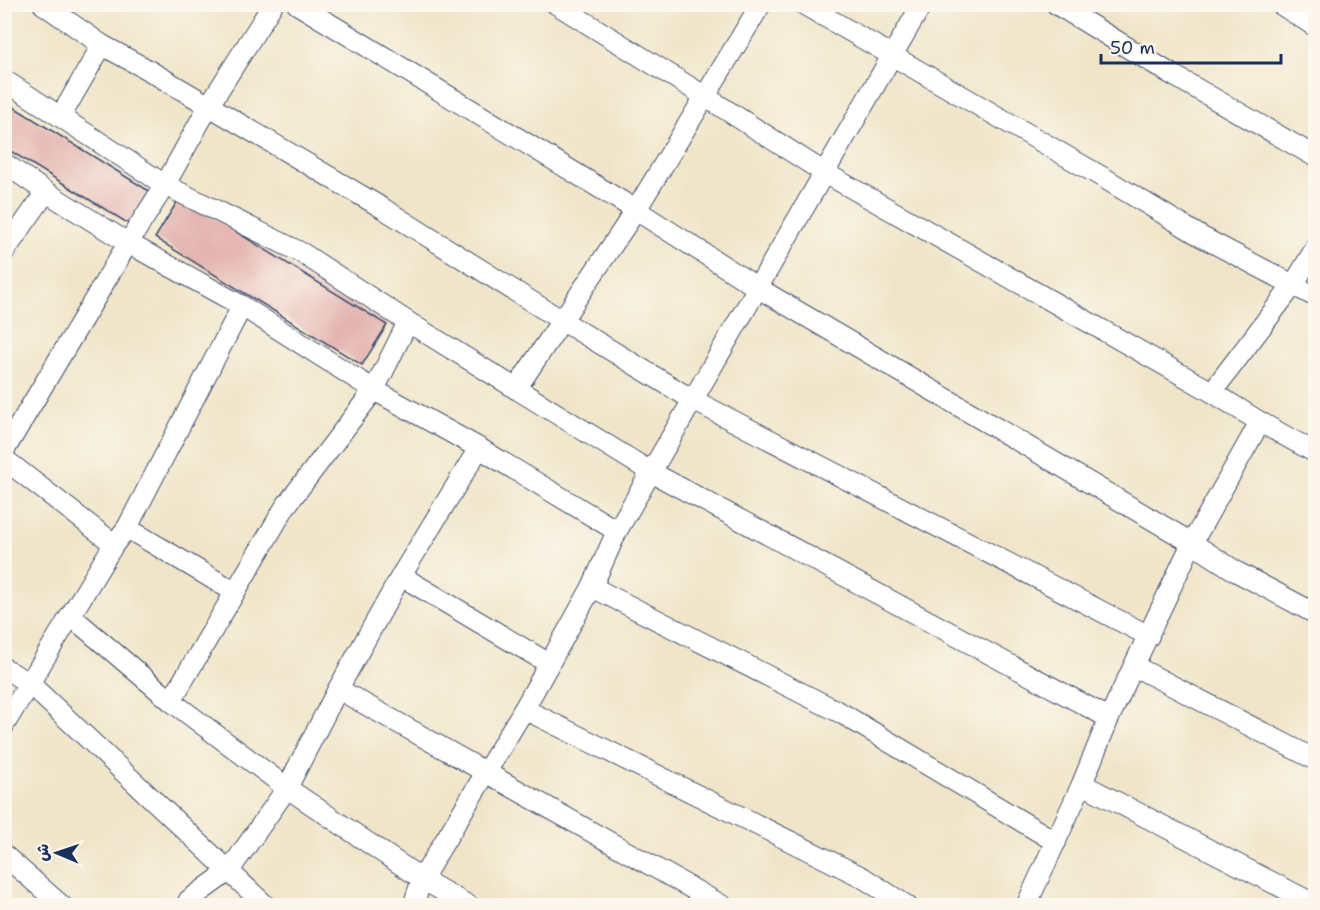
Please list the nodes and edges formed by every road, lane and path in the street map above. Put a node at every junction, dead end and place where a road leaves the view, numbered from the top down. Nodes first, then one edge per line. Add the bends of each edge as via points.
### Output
1 (43, 4) edge
2 (273, 4) edge
3 (297, 4) edge
4 (556, 4) edge
5 (761, 4) edge
6 (803, 4) edge
7 (922, 4) edge
8 (1056, 4) edge
9 (1280, 4) edge
10 (1316, 27) edge
11 (102, 45) junction
12 (890, 56) junction
13 (4, 80) edge
14 (706, 96) junction
15 (208, 107) junction
16 (61, 116) junction
17 (1316, 157) edge
18 (4, 163) edge
19 (825, 173) junction
20 (165, 185) junction
21 (46, 192) junction
22 (636, 210) junction
23 (128, 243) junction
24 (1316, 247) edge
25 (4, 252) edge
26 (1294, 284) junction
27 (758, 288) junction
28 (1316, 297) edge
29 (242, 306) junction
30 (561, 320) junction
31 (408, 322) junction
32 (516, 389) junction
33 (374, 390) junction
34 (1212, 392) junction
35 (693, 400) junction
36 (1260, 422) junction
37 (479, 448) junction
38 (4, 451) edge
39 (1316, 453) edge
40 (4, 459) edge
41 (651, 472) junction
42 (127, 528) junction
43 (618, 531) junction
44 (1192, 543) junction
45 (114, 544) junction
46 (401, 576) junction
47 (592, 587) junction
48 (235, 591) junction
49 (1316, 614) edge
50 (71, 616) junction
51 (1149, 636) junction
52 (548, 663) junction
53 (1134, 666) junction
54 (4, 668) edge
55 (30, 684) junction
56 (338, 689) junction
57 (171, 701) junction
58 (524, 709) junction
59 (1109, 718) junction
60 (4, 725) edge
61 (1316, 760) edge
62 (484, 772) junction
63 (1082, 784) junction
64 (287, 788) junction
65 (1056, 842) junction
66 (4, 855) edge
67 (229, 871) junction
68 (422, 879) junction
69 (1027, 905) edge
70 (1316, 905) edge
71 (62, 906) edge
72 (186, 906) edge
73 (266, 906) edge
74 (413, 906) edge
75 (469, 906) edge
76 (723, 906) edge
77 (907, 906) edge

1 - 11 street
2 - 15 street
3 - 22 street
4 - 14 street
5 - 14 street
6 - 12 street
7 - 12 street
8 - 17 street
9 - 10 street
11 - 15 street
11 - 16 street
12 - 19 street
12 - 26 street via 1202,237
13 - 16 street
14 - 19 street
14 - 22 street
15 - 20 street
15 - 30 street via 384,209
16 - 20 street
18 - 21 street
19 - 27 street
19 - 34 street
20 - 23 street
20 - 31 street via 302,253
21 - 23 street
21 - 25 street
22 - 27 street
22 - 30 street
23 - 29 street
23 - 38 street
24 - 26 street
26 - 28 street
26 - 34 street
27 - 35 street
27 - 44 street
29 - 33 street
29 - 42 street
30 - 32 street
30 - 35 street
31 - 32 street
31 - 33 street
32 - 41 street
33 - 37 street
33 - 48 street via 285,507
34 - 36 street
35 - 41 street
35 - 51 street
36 - 39 street
36 - 44 street
37 - 43 street
37 - 46 street
40 - 45 street
41 - 43 street
41 - 59 street
42 - 45 street
42 - 48 street
43 - 47 street
44 - 49 street
44 - 51 street
45 - 50 street
46 - 52 street
46 - 56 street
47 - 52 street
47 - 65 street via 841,713
48 - 57 street
50 - 55 street
50 - 57 street
51 - 53 street
52 - 58 street
53 - 59 street
53 - 61 street
54 - 55 street
55 - 60 street
55 - 67 street
56 - 62 street
56 - 64 street
57 - 64 street
58 - 62 street
58 - 77 street via 862,877
59 - 63 street
62 - 68 street
62 - 76 street
63 - 65 street
63 - 70 street
64 - 67 street
64 - 68 street
65 - 69 street
66 - 71 street
67 - 72 street
67 - 73 street
68 - 74 street
68 - 75 street

